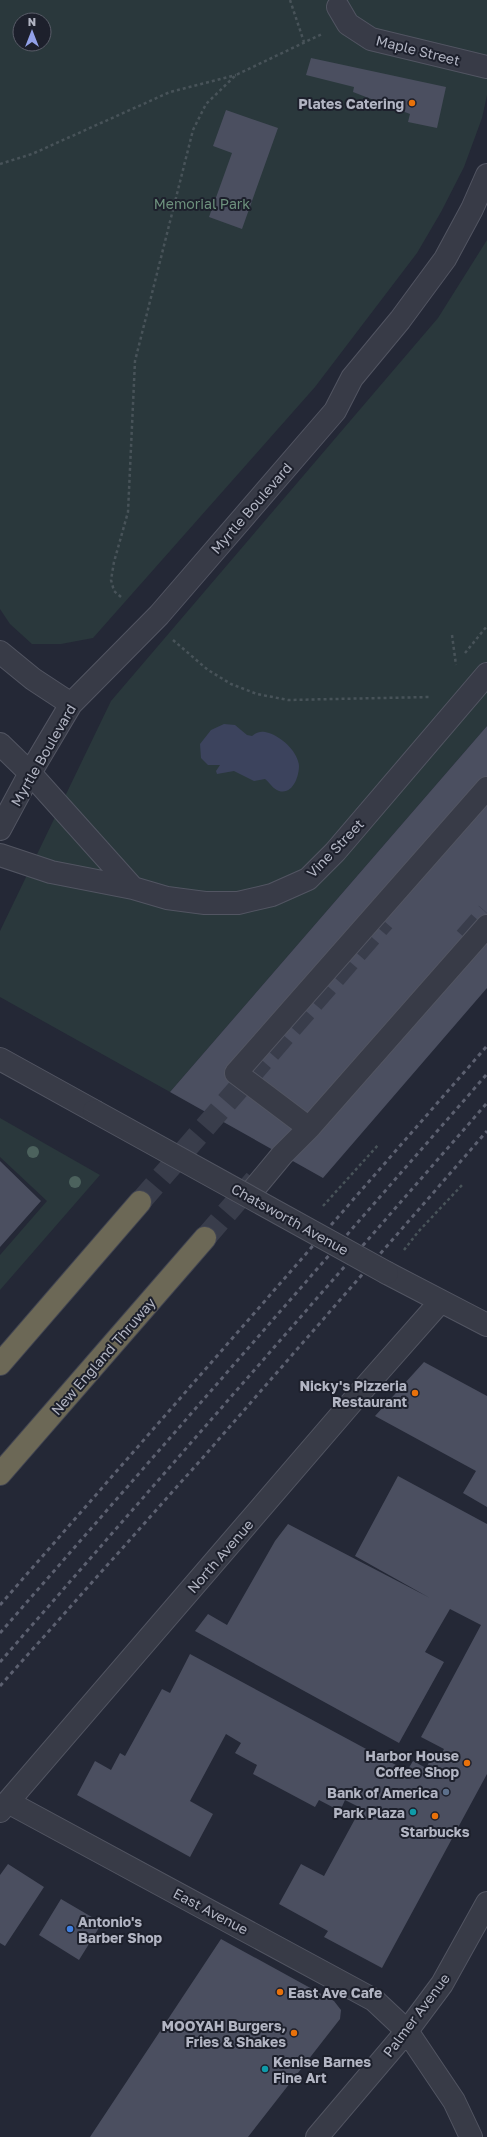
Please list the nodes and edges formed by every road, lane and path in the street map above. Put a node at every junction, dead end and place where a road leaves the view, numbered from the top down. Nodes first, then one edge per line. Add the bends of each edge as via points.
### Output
1 (290, 0) edge
2 (343, 15) joint
3 (304, 42) junction
4 (487, 67) edge
5 (236, 75) junction
6 (0, 164) edge
7 (487, 175) edge
8 (121, 597) dead end
9 (487, 626) edge
10 (452, 635) dead end
11 (169, 637) dead end
12 (0, 652) edge
13 (456, 665) junction
14 (451, 670) dead end
15 (487, 674) edge
16 (434, 692) dead end
17 (71, 704) junction
18 (0, 744) edge
19 (30, 773) junction
20 (487, 788) edge
21 (0, 829) edge
22 (0, 855) edge
23 (133, 888) junction
24 (487, 926) edge
25 (0, 1059) edge
26 (309, 1128) junction
27 (379, 1144) dead end
28 (463, 1184) dead end
29 (248, 1196) junction
30 (140, 1202) tunnel mouth
31 (304, 1227) junction
32 (205, 1238) tunnel mouth
33 (387, 1273) junction
34 (441, 1301) junction
35 (487, 1326) edge
36 (0, 1364) edge
37 (0, 1474) edge
38 (4, 1807) edge
39 (487, 1904) edge
40 (407, 2031) junction
41 (316, 2137) edge
42 (471, 2137) edge

1 - 3 path
2 - 3 path
2 - 4 street, Maple Street via 371,39
3 - 5 path
5 - 6 path via 170,92 32,154
5 - 8 path via 206,104 193,130 136,356 128,512 111,580 114,591
7 - 17 street, Myrtle Boulevard via 472,210 445,259 400,320 352,378 334,410 159,615
9 - 13 path
10 - 13 path
11 - 16 path via 208,670 231,684 258,694 296,700 430,697
12 - 17 street via 37,682
13 - 14 path
15 - 23 street, Vine Street via 335,852 308,879 272,895 238,903 205,903 167,898
17 - 19 street, Myrtle Boulevard
18 - 19 street
19 - 21 street, Myrtle Boulevard
19 - 23 street
20 - 26 street via 236,1073
22 - 23 street, Vine Street via 50,872
24 - 26 street
25 - 29 street, Chatsworth Avenue, bridge
26 - 29 street via 282,1155
27 - 31 path
28 - 33 path via 418,1232
29 - 31 street, Chatsworth Avenue, bridge
30 - 36 highway
31 - 33 street, Chatsworth Avenue, bridge
32 - 37 highway, New England Thruway
33 - 34 street, Chatsworth Avenue
34 - 35 street, Chatsworth Avenue
34 - 38 street, North Avenue
38 - 40 street, East Avenue via 374,2000
39 - 40 street, Palmer Avenue via 442,1984
40 - 41 street, Palmer Avenue
40 - 42 street, East Avenue via 454,2101

